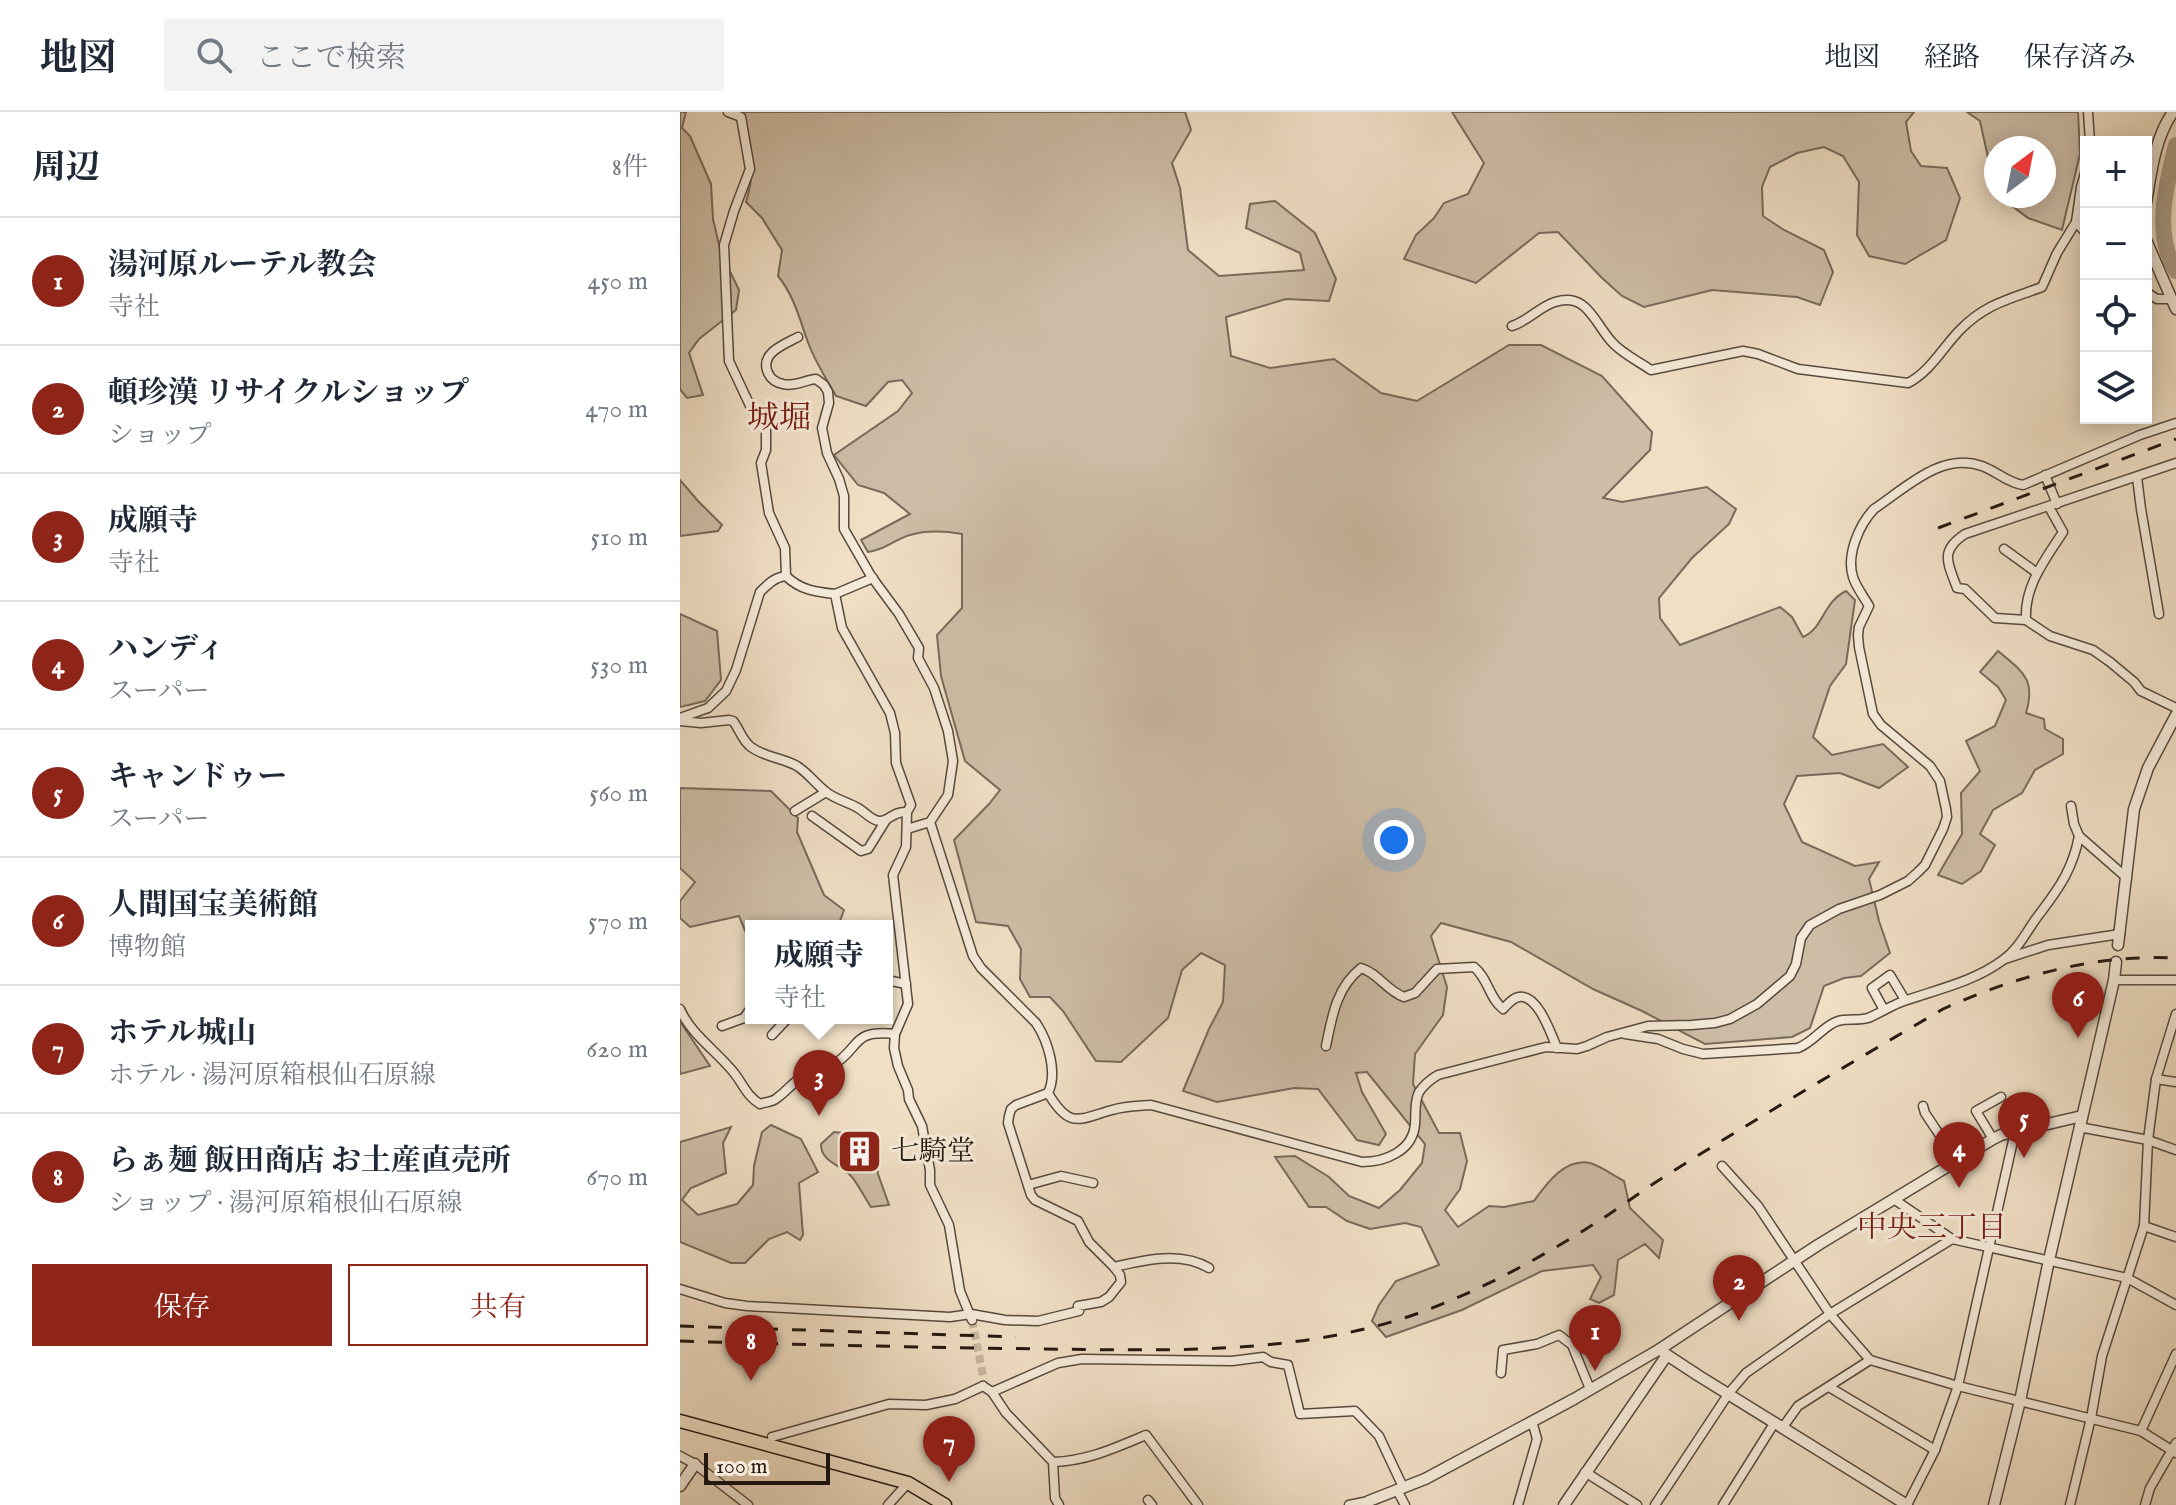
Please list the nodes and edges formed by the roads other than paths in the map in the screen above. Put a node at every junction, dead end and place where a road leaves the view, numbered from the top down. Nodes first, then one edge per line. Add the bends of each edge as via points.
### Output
1 (728, 112) edge
2 (2088, 112) edge
3 (2166, 115) edge
4 (2090, 136) edge
5 (2152, 171) edge
6 (2080, 194) edge
7 (2076, 222) junction
8 (2080, 226) edge
9 (2152, 254) edge
10 (2152, 296) edge
11 (2173, 304) edge
12 (1512, 326) dead end
13 (798, 337) dead end
14 (2176, 423) edge
15 (2176, 463) edge
16 (2045, 475) junction
17 (2137, 477) junction
18 (2053, 505) junction
19 (2004, 549) dead end
20 (2037, 573) junction
21 (786, 576) junction
22 (873, 578) junction
23 (835, 594) junction
24 (2159, 614) dead end
25 (2026, 620) junction
26 (2176, 708) edge
27 (2176, 715) edge
28 (680, 720) edge
29 (826, 792) junction
30 (2071, 806) dead end
31 (795, 811) dead end
32 (907, 812) junction
33 (812, 816) dead end
34 (886, 820) junction
35 (930, 822) junction
36 (907, 829) junction
37 (2079, 836) junction
38 (2127, 878) junction
39 (2119, 940) joint
40 (2004, 959) junction
41 (2116, 962) dead end
42 (2114, 980) junction
43 (2176, 980) edge
44 (893, 981) edge
45 (906, 984) junction
46 (1905, 1000) junction
47 (680, 1009) edge
48 (1884, 1010) junction
49 (2176, 1014) edge
50 (745, 1017) edge
51 (779, 1024) edge
52 (722, 1026) dead end
53 (1620, 1033) junction
54 (895, 1034) junction
55 (772, 1035) dead end
56 (1326, 1046) dead end
57 (1557, 1048) junction
58 (2156, 1079) junction
59 (2176, 1082) edge
60 (1048, 1093) junction
61 (2001, 1097) dead end
62 (1923, 1106) dead end
63 (2081, 1122) junction
64 (2015, 1132) junction
65 (1993, 1139) junction
66 (2148, 1140) junction
67 (2176, 1150) edge
68 (1957, 1161) junction
69 (1722, 1166) dead end
70 (1093, 1183) dead end
71 (1028, 1185) junction
72 (1895, 1200) junction
73 (2144, 1226) junction
74 (2176, 1237) edge
75 (1952, 1239) junction
76 (1989, 1246) junction
77 (2049, 1260) junction
78 (1796, 1261) junction
79 (1114, 1267) junction
80 (1209, 1268) dead end
81 (2127, 1278) junction
82 (680, 1289) edge
83 (2176, 1305) edge
84 (1078, 1306) junction
85 (1065, 1308) dead end
86 (1830, 1314) junction
87 (972, 1317) junction
88 (1663, 1352) junction
89 (2176, 1354) edge
90 (1870, 1360) junction
91 (1501, 1373) dead end
92 (983, 1375) tunnel mouth
93 (983, 1386) junction
94 (1958, 1386) junction
95 (1829, 1387) junction
96 (1590, 1389) junction
97 (992, 1392) junction
98 (1729, 1393) junction
99 (2020, 1401) junction
100 (2091, 1418) junction
101 (680, 1421) edge
102 (1532, 1421) junction
103 (1779, 1424) junction
104 (2141, 1431) junction
105 (772, 1437) dead end
106 (2174, 1449) edge
107 (1935, 1450) junction
108 (680, 1456) edge
109 (1053, 1462) junction
110 (695, 1464) junction
111 (1585, 1472) junction
112 (908, 1483) junction
113 (680, 1486) edge
114 (1400, 1488) junction
115 (1367, 1503) edge
116 (748, 1505) edge
117 (888, 1505) edge
118 (945, 1505) edge
119 (1059, 1505) edge
120 (1198, 1505) edge
121 (1349, 1505) edge
122 (1405, 1505) edge
123 (1518, 1505) edge
124 (1564, 1505) edge
125 (1637, 1505) edge
126 (1655, 1505) edge
127 (1723, 1505) edge
128 (1907, 1505) edge
129 (1994, 1505) edge
130 (2070, 1505) edge
131 (2145, 1505) edge

1 - 21 street via 741,117 750,169 724,245 729,361 752,410 766,419 761,463 769,513 785,548
2 - 4 street
3 - 5 street
6 - 7 street
7 - 8 street
7 - 12 street via 2042,287 1990,306 1908,383 1798,369 1743,351 1651,370 1612,343 1585,305 1564,299
9 - 11 street
10 - 11 street
13 - 22 street via 771,351 767,372 785,385 816,379 828,392 822,428 844,496 844,529
14 - 16 street
15 - 17 street
16 - 18 street
16 - 53 street via 2023,485 1969,462 1938,466 1874,509 1854,545 1853,578 1869,606 1858,635 1873,714 1940,781 1947,817 1925,865 1908,881 1810,925 1790,976 1730,1019
17 - 18 street
17 - 24 street
18 - 20 street via 2063,532
18 - 25 street via 1965,534 1946,558 1957,588 1965,589 1995,618
19 - 20 street
20 - 25 street via 2025,603
21 - 23 street via 812,591
21 - 28 street via 760,592 726,691 708,708
22 - 23 street
22 - 35 street via 919,648 918,658 948,731 953,761 948,795
23 - 32 street via 842,628 890,713 896,763 911,805
25 - 26 street via 2050,636 2093,650 2141,691
27 - 38 street via 2134,809
28 - 29 street via 733,721 753,748 793,764
29 - 31 street
29 - 34 street via 873,819
30 - 37 street
32 - 34 street
32 - 36 street
33 - 34 street via 861,851 868,849
35 - 36 street
35 - 60 street via 973,956 1043,1033 1051,1066
36 - 45 street via 906,847 893,875
37 - 38 street
37 - 40 street via 2062,883
38 - 39 street
39 - 40 street via 2048,945
40 - 46 street via 1976,976
41 - 42 street
42 - 43 street
42 - 63 street
44 - 45 street
45 - 54 street via 908,1004
46 - 48 street
46 - 48 street via 1890,975 1872,988
47 - 54 street via 748,1096 760,1104 775,1100 812,1070 830,1067 867,1034
48 - 53 street via 1866,1019 1838,1020 1798,1048 1703,1054
49 - 58 street
50 - 52 street
51 - 55 street
53 - 57 street via 1577,1049
54 - 87 street via 898,1066 922,1126 930,1185 949,1225 960,1291
56 - 57 street via 1335,1002 1361,968 1404,997 1415,993 1437,969 1474,967 1503,1009 1522,997 1536,1005
57 - 60 street via 1434,1077 1419,1093 1415,1128 1406,1146 1377,1162 1151,1105 1080,1120 1065,1114
58 - 59 street
58 - 66 street
60 - 71 street via 1016,1105 1009,1116
61 - 65 street via 1976,1111
62 - 68 street
63 - 64 street
63 - 66 street
63 - 77 street
64 - 65 street
64 - 76 street
65 - 68 street
66 - 67 street
66 - 73 street
68 - 72 street
69 - 78 street
70 - 71 street via 1061,1176
71 - 79 street via 1035,1200 1078,1221 1089,1242
72 - 75 street
72 - 78 street
73 - 74 street
73 - 81 street
75 - 76 street
75 - 86 street
76 - 77 street
76 - 94 street
77 - 81 street
77 - 99 street
78 - 86 street
78 - 88 street
79 - 80 street via 1149,1259 1197,1261
79 - 84 street via 1121,1282 1109,1297
81 - 83 street
81 - 100 street via 2102,1356
82 - 87 street via 747,1306
84 - 85 street
84 - 87 street via 1079,1311 1038,1321
86 - 90 street
86 - 98 street via 1746,1373
88 - 96 street
88 - 98 street
88 - 111 street
89 - 104 street
90 - 94 street
90 - 95 street
91 - 96 street via 1503,1350 1559,1335 1572,1345
92 - 93 street
93 - 97 street
93 - 105 street via 955,1399 889,1404
94 - 99 street
94 - 107 street
95 - 103 street
95 - 107 street
96 - 102 street
97 - 109 street
97 - 114 street via 1058,1363 1082,1359 1263,1357 1288,1365 1300,1414 1355,1411 1379,1436
98 - 103 street
98 - 126 street
99 - 100 street
99 - 129 street
100 - 104 street
100 - 130 street
101 - 112 main road
102 - 114 street
102 - 123 street via 1537,1439
103 - 127 street
103 - 128 street
104 - 106 street
106 - 131 street
107 - 128 street
108 - 110 street
109 - 119 street
109 - 120 street via 1097,1455 1146,1435
110 - 113 street
110 - 116 street
111 - 124 street
111 - 125 street
112 - 117 street
112 - 118 main road
114 - 115 street
114 - 122 street
115 - 121 street

